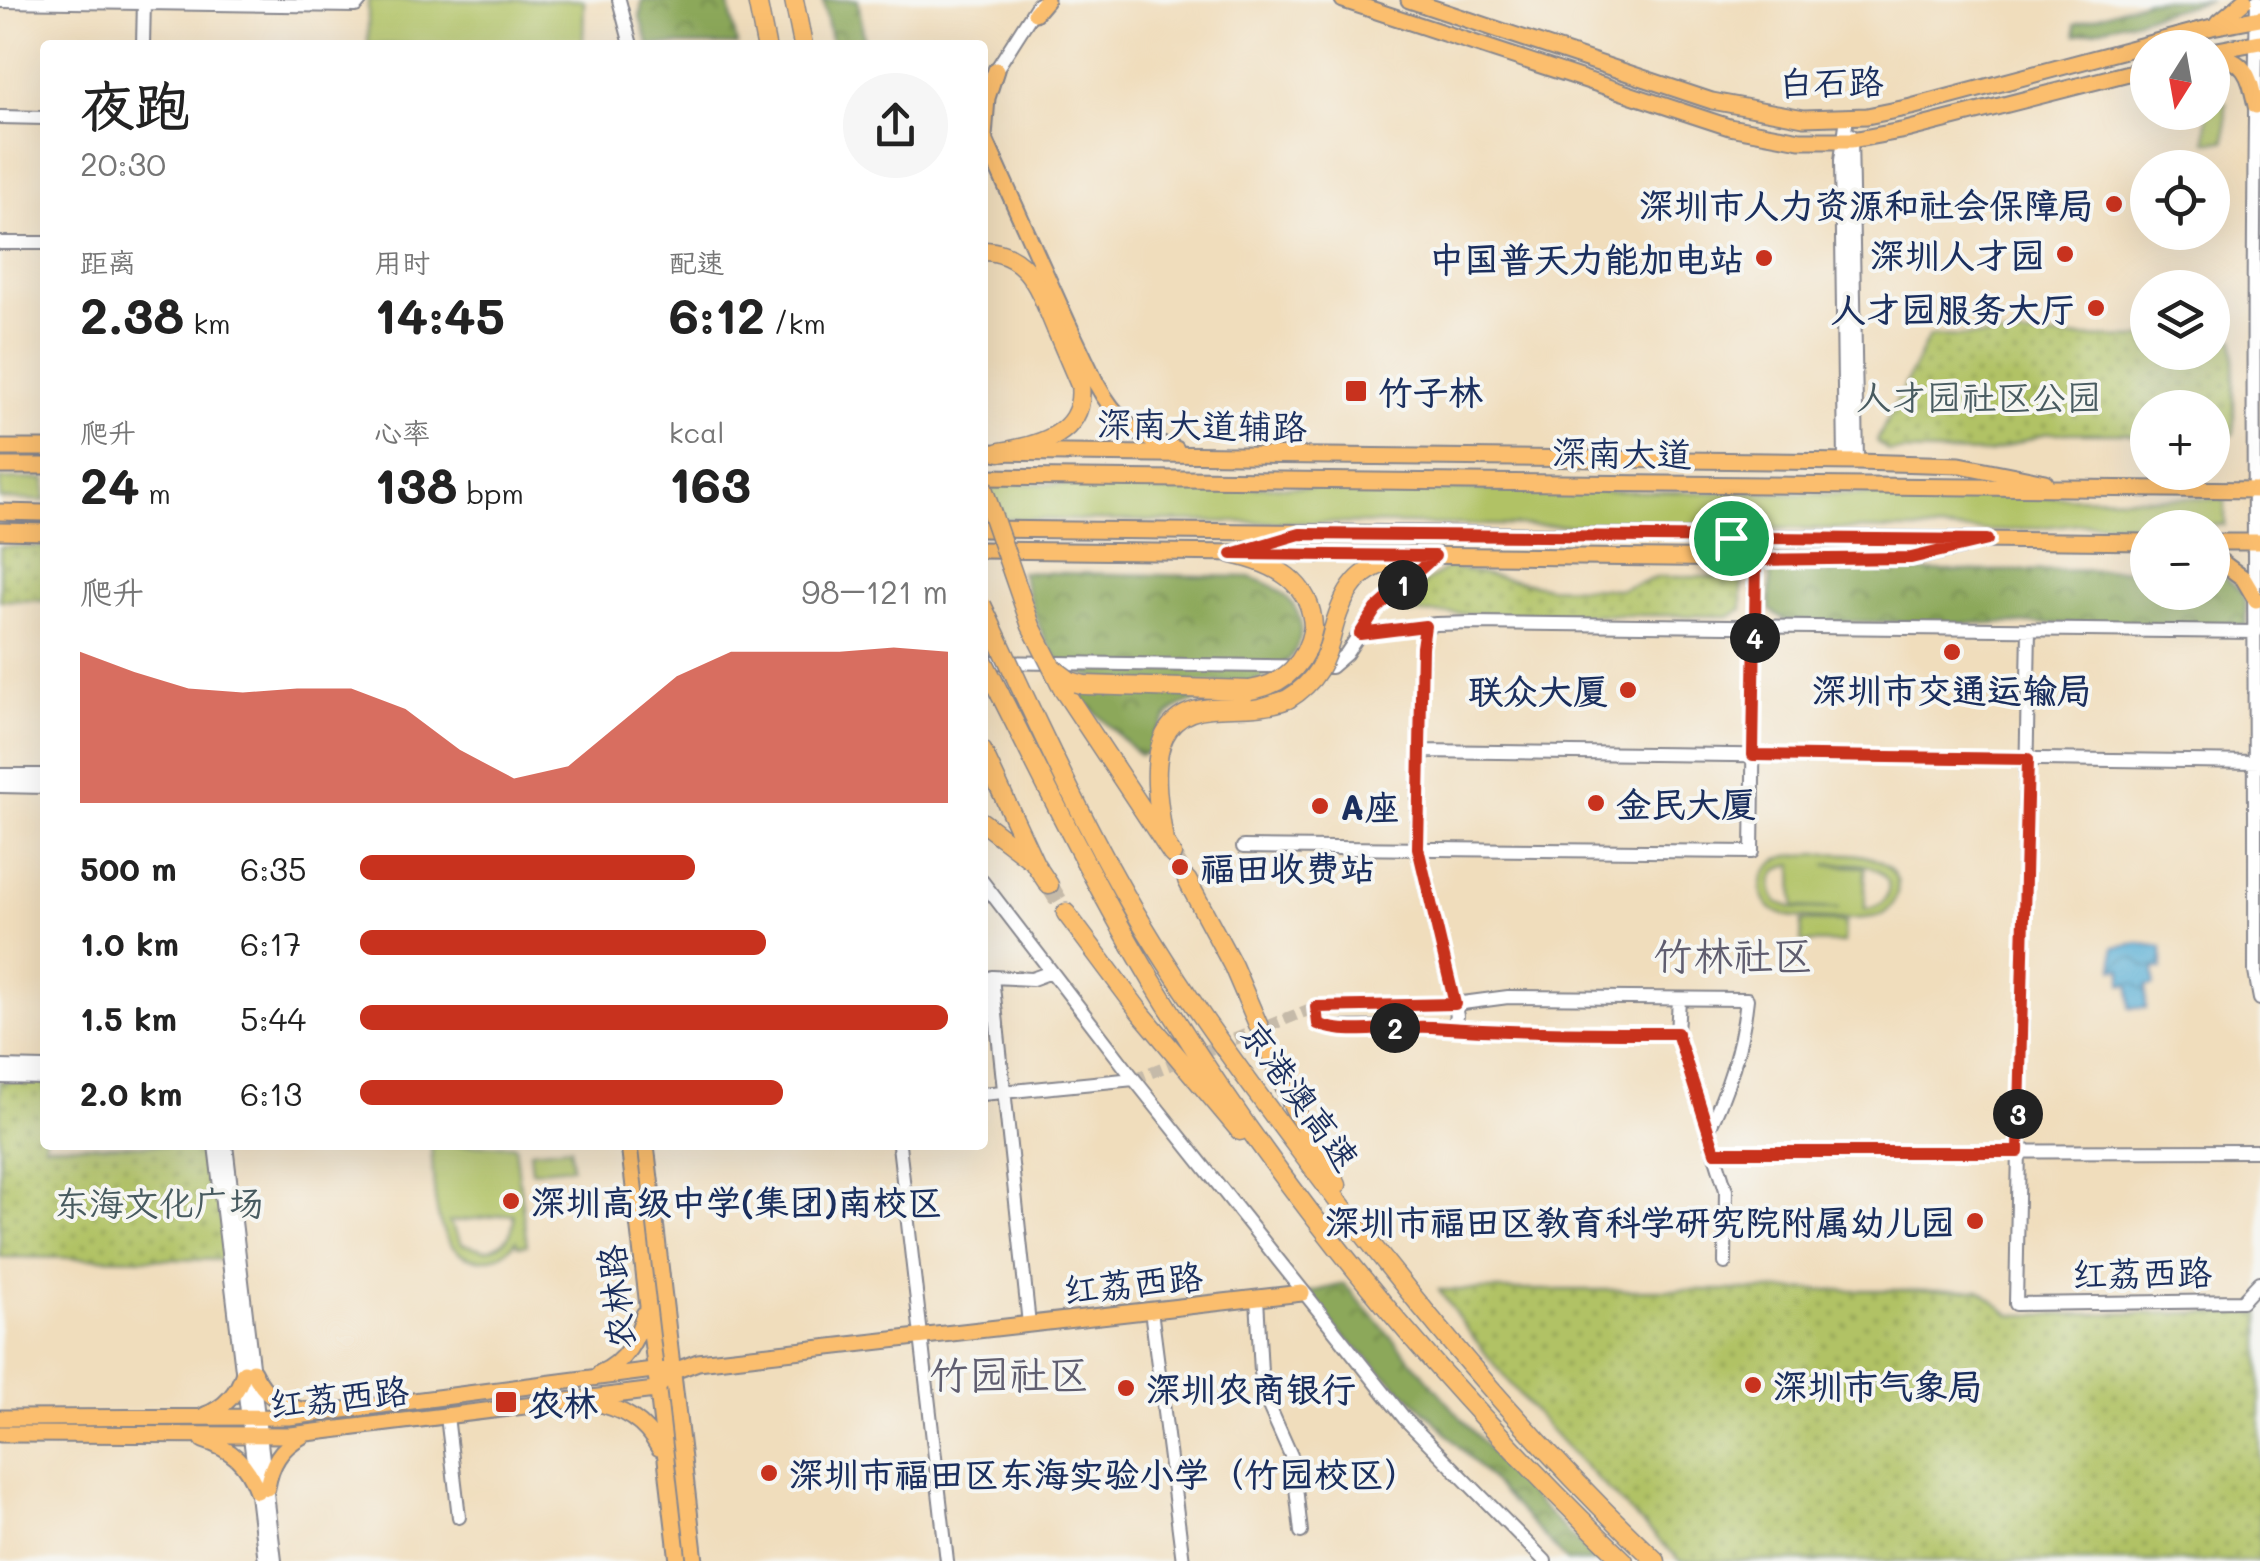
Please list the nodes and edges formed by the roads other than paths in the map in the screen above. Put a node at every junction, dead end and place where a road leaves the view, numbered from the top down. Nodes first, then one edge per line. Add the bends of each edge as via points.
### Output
1 (0, 0) edge
2 (361, 0) edge
3 (757, 0) edge
4 (794, 0) edge
5 (1342, 0) edge
6 (1409, 0) edge
7 (2245, 0) edge
8 (2257, 0) edge
9 (144, 2) edge
10 (1040, 4) edge
11 (620, 6) edge
12 (2258, 18) edge
13 (2212, 27) junction
14 (143, 40) edge
15 (632, 40) edge
16 (765, 40) edge
17 (803, 40) edge
18 (2258, 42) edge
19 (2230, 48) edge
20 (2230, 59) edge
21 (996, 70) junction
22 (2130, 73) edge
23 (988, 81) edge
24 (988, 104) edge
25 (2256, 106) junction
26 (0, 117) edge
27 (1847, 117) junction
28 (40, 118) edge
29 (1846, 140) junction
30 (988, 150) edge
31 (0, 243) edge
32 (40, 243) edge
33 (988, 252) edge
34 (1062, 327) junction
35 (1088, 384) junction
36 (0, 448) edge
37 (40, 448) edge
38 (991, 452) edge
39 (1204, 454) junction
40 (1306, 456) junction
41 (1851, 462) junction
42 (0, 466) edge
43 (40, 466) edge
44 (988, 477) edge
45 (1453, 480) junction
46 (2078, 489) junction
47 (2257, 490) edge
48 (988, 504) edge
49 (0, 512) edge
50 (40, 513) edge
51 (988, 529) edge
52 (0, 531) edge
53 (40, 532) edge
54 (1300, 534) junction
55 (1987, 540) junction
56 (2130, 542) edge
57 (2230, 542) edge
58 (2258, 542) edge
59 (988, 550) edge
60 (1232, 554) junction
61 (1412, 555) junction
62 (1435, 556) junction
63 (1756, 560) junction
64 (2230, 566) edge
65 (2256, 600) junction
66 (988, 618) edge
67 (1425, 626) junction
68 (1755, 626) junction
69 (2029, 629) junction
70 (2256, 632) junction
71 (1360, 634) junction
72 (1045, 656) junction
73 (988, 660) edge
74 (988, 671) edge
75 (1420, 751) junction
76 (1753, 755) junction
77 (2028, 759) junction
78 (2258, 762) edge
79 (988, 763) edge
80 (0, 774) edge
81 (40, 775) edge
82 (0, 786) edge
83 (40, 787) edge
84 (988, 827) edge
85 (1243, 847) dead end
86 (1418, 848) junction
87 (1036, 864) junction
88 (1188, 880) tunnel mouth
89 (1049, 885) tunnel mouth
90 (988, 888) edge
91 (1066, 913) tunnel mouth
92 (1051, 972) junction
93 (1679, 999) junction
94 (2260, 999) edge
95 (1455, 1004) junction
96 (1447, 1029) junction
97 (1677, 1033) junction
98 (0, 1067) edge
99 (40, 1068) edge
100 (0, 1077) edge
101 (40, 1078) edge
102 (1134, 1079) junction
103 (1004, 1092) junction
104 (988, 1093) edge
105 (1708, 1130) junction
106 (216, 1150) edge
107 (226, 1150) edge
108 (629, 1150) edge
109 (647, 1150) edge
110 (901, 1150) edge
111 (2260, 1151) edge
112 (1715, 1152) junction
113 (2018, 1152) junction
114 (1326, 1235) junction
115 (1382, 1258) junction
116 (1724, 1263) dead end
117 (2260, 1282) edge
118 (1302, 1293) junction
119 (1257, 1298) junction
120 (646, 1300) junction
121 (240, 1302) junction
122 (1152, 1310) junction
123 (1029, 1324) junction
124 (920, 1336) junction
125 (654, 1370) junction
126 (248, 1371) junction
127 (674, 1371) junction
128 (580, 1380) junction
129 (656, 1390) junction
130 (571, 1400) junction
131 (326, 1412) junction
132 (446, 1416) junction
133 (196, 1417) junction
134 (254, 1417) junction
135 (0, 1418) edge
136 (312, 1432) junction
137 (0, 1434) edge
138 (179, 1434) junction
139 (255, 1435) junction
140 (665, 1464) junction
141 (262, 1489) junction
142 (458, 1517) dead end
143 (1302, 1532) dead end
144 (265, 1561) edge
145 (275, 1561) edge
146 (678, 1561) edge
147 (695, 1561) edge
148 (947, 1561) edge
149 (1183, 1561) edge
150 (1545, 1561) edge
151 (1624, 1561) edge
152 (1656, 1561) edge

1 - 9 street
2 - 9 street via 356,6
3 - 16 highway
4 - 17 highway
5 - 29 main road, 白石路 via 1729,127 1800,140
6 - 27 main road, 白石路 via 1712,101 1781,116
7 - 13 main road
8 - 12 street
9 - 14 street
10 - 21 street
11 - 15 street
12 - 13 main road, 白石路
12 - 18 street
13 - 27 main road, 白石路 via 1911,107
18 - 19 main road
18 - 25 street
20 - 25 main road via 2245,70
21 - 23 street
21 - 24 main road
22 - 29 main road, 白石路 via 1928,126
25 - 47 street
26 - 28 street
27 - 29 street
29 - 41 street
30 - 34 main road
31 - 32 street
33 - 34 highway via 1021,262
34 - 35 highway, bridge
35 - 38 highway via 1064,430 1043,443
35 - 39 main road via 1134,432
36 - 37 main road
38 - 39 main road, 深南大道辅路
39 - 40 main road, 深南大道辅路
40 - 41 main road, 深南大道辅路
40 - 45 main road
41 - 46 main road, 深南大道辅路 via 1960,465
42 - 43 main road
44 - 45 main road, 深南大道
45 - 46 main road, 深南大道
46 - 47 main road, 深南大道
47 - 58 street
48 - 72 highway, bridge
49 - 50 main road
51 - 54 main road
52 - 53 main road
54 - 55 main road
54 - 60 main road
55 - 56 main road
55 - 63 main road via 1911,558
57 - 58 main road
58 - 65 street
59 - 60 main road
60 - 61 main road
60 - 72 highway, bridge via 1291,578 1311,606 1305,655 1277,682 1250,690 1084,686 1061,675
61 - 62 main road
61 - 72 highway, bridge via 1360,576 1342,598 1318,673 1288,699 1195,710 1170,728 1157,773 1168,848
62 - 63 main road
62 - 71 street via 1376,609
63 - 68 street
64 - 65 main road
65 - 70 street
66 - 115 highway, 京港澳高速, bridge via 1115,877 1162,954
67 - 68 street
67 - 71 street
67 - 75 street
68 - 69 street
68 - 76 street
69 - 70 street
69 - 77 street
70 - 78 street
71 - 73 street via 1338,662 1322,670
74 - 114 highway, 京港澳高速, bridge via 1154,985
75 - 76 street
75 - 86 street
76 - 77 street
76 - 86 street via 1752,852
77 - 78 street
77 - 113 street
78 - 94 street
79 - 87 highway
80 - 81 street
82 - 83 street
84 - 87 highway
85 - 86 street
86 - 95 street
87 - 89 highway
88 - 115 highway via 1294,1106
90 - 92 street
91 - 114 highway
92 - 102 street
92 - 103 street via 1032,979 992,977
93 - 95 street via 1508,997
93 - 97 street
93 - 105 street via 1747,1000 1728,1088
95 - 96 street via 1458,1016
95 - 96 street via 1316,1007 1318,1024 1327,1028
96 - 97 street
97 - 105 street
98 - 99 street
100 - 101 street
102 - 103 street
102 - 118 street
103 - 104 street
103 - 123 street
105 - 112 street
106 - 121 street
107 - 121 street
108 - 120 main road, 农林路
109 - 127 main road, 农林路
110 - 124 street
111 - 113 street
112 - 113 street
112 - 116 street via 1726,1190
113 - 117 street, 红荔西路 via 2016,1304 2242,1301
114 - 151 highway, 京港澳高速 via 1440,1371
115 - 152 highway, 京港澳高速 via 1544,1450
118 - 119 main road, 红荔西路
118 - 150 street via 1405,1419
119 - 122 main road, 红荔西路
119 - 143 street via 1261,1372 1293,1460
120 - 125 main road, 农林路
120 - 128 main road via 626,1354 609,1370
121 - 126 street
122 - 123 main road, 红荔西路
122 - 149 street
123 - 124 main road, 红荔西路
124 - 127 main road, 红荔西路 via 698,1362
124 - 148 street
125 - 127 main road, 红荔西路
125 - 128 main road, 红荔西路
125 - 129 main road, 农林路
126 - 131 main road via 285,1406
126 - 133 main road via 222,1408
126 - 134 street
127 - 129 main road
127 - 147 main road, 农林路
128 - 131 main road, 红荔西路
129 - 130 main road, 红荔西路
129 - 140 main road, 农林路
130 - 132 main road, 红荔西路
130 - 140 main road via 622,1411 650,1432
131 - 134 main road, 红荔西路
132 - 136 main road, 红荔西路
132 - 142 street
133 - 134 main road, 红荔西路
133 - 135 main road, 红荔西路
134 - 139 street
136 - 139 main road, 红荔西路
136 - 141 main road via 286,1446
137 - 138 main road, 红荔西路
138 - 139 main road, 红荔西路
138 - 141 main road via 220,1446
139 - 141 street
140 - 146 main road, 农林路
141 - 144 street
141 - 145 street

